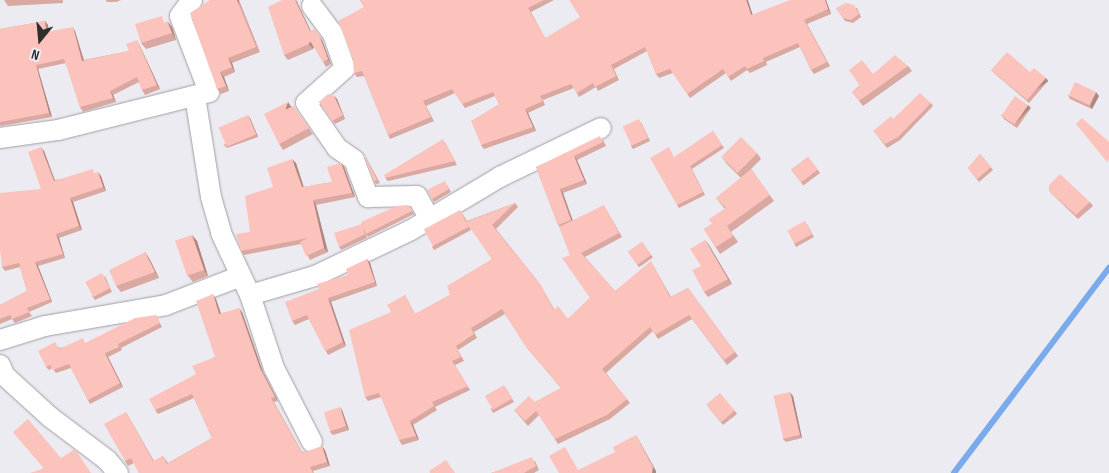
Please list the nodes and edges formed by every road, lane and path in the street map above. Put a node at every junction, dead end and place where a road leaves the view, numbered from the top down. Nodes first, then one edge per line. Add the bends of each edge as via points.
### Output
1 (192, 0) edge
2 (312, 6) dead end
3 (195, 96) junction
4 (601, 128) dead end
5 (0, 138) edge
6 (430, 219) junction
7 (242, 276) junction
8 (250, 295) junction
9 (0, 340) edge
10 (0, 365) edge
11 (312, 442) dead end
12 (118, 473) edge

1 - 3 street via 180,16 209,92
2 - 6 street via 333,34 345,68 306,103 336,148 354,160 368,197 417,196
3 - 5 street via 58,130
3 - 7 street via 211,197 221,233
4 - 6 street via 500,177
6 - 8 street via 315,276
7 - 8 street
7 - 9 street via 166,305 45,326
8 - 11 street via 274,368
10 - 12 street via 6,376 50,417 107,460

